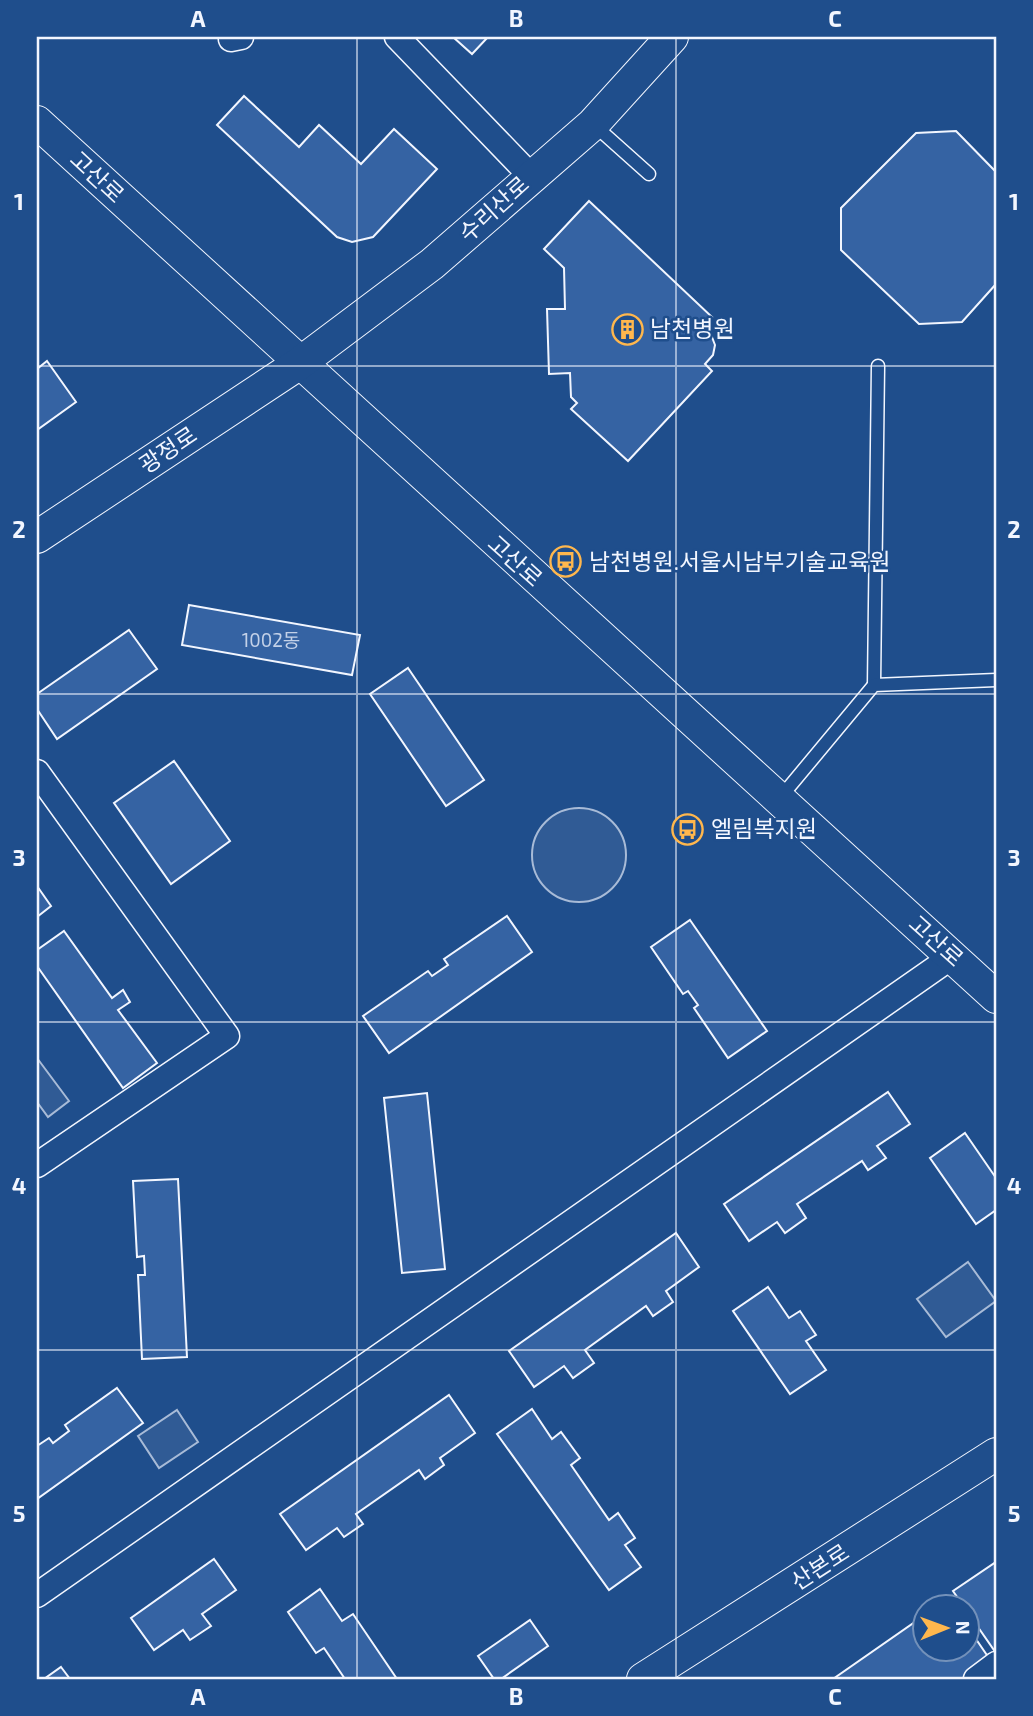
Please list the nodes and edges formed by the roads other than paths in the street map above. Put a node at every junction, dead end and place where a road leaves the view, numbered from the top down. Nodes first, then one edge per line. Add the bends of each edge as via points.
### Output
1 (397, 37) edge
2 (672, 37) edge
3 (37, 122) edge
4 (593, 124) junction
5 (649, 174) dead end
6 (531, 176) junction
7 (300, 363) junction
8 (878, 366) dead end
9 (37, 537) edge
10 (996, 680) edge
11 (874, 685) junction
12 (37, 772) edge
13 (778, 801) junction
14 (953, 956) junction
15 (996, 997) edge
16 (37, 1165) edge
17 (996, 1454) edge
18 (37, 1595) edge
19 (996, 1664) edge
20 (643, 1679) edge
21 (976, 1679) edge

1 - 6 street
2 - 4 street, 수리산로
3 - 7 street, 고산로
4 - 5 lane
4 - 6 street, 수리산로
6 - 7 street, 수리산로 via 432,264
7 - 9 street, 광정로
7 - 13 street, 고산로
8 - 11 lane
10 - 11 lane
11 - 13 lane
12 - 16 street via 227,1036
13 - 14 street, 고산로
14 - 15 street, 고산로
14 - 18 street
17 - 20 street, 산본로
19 - 21 street

